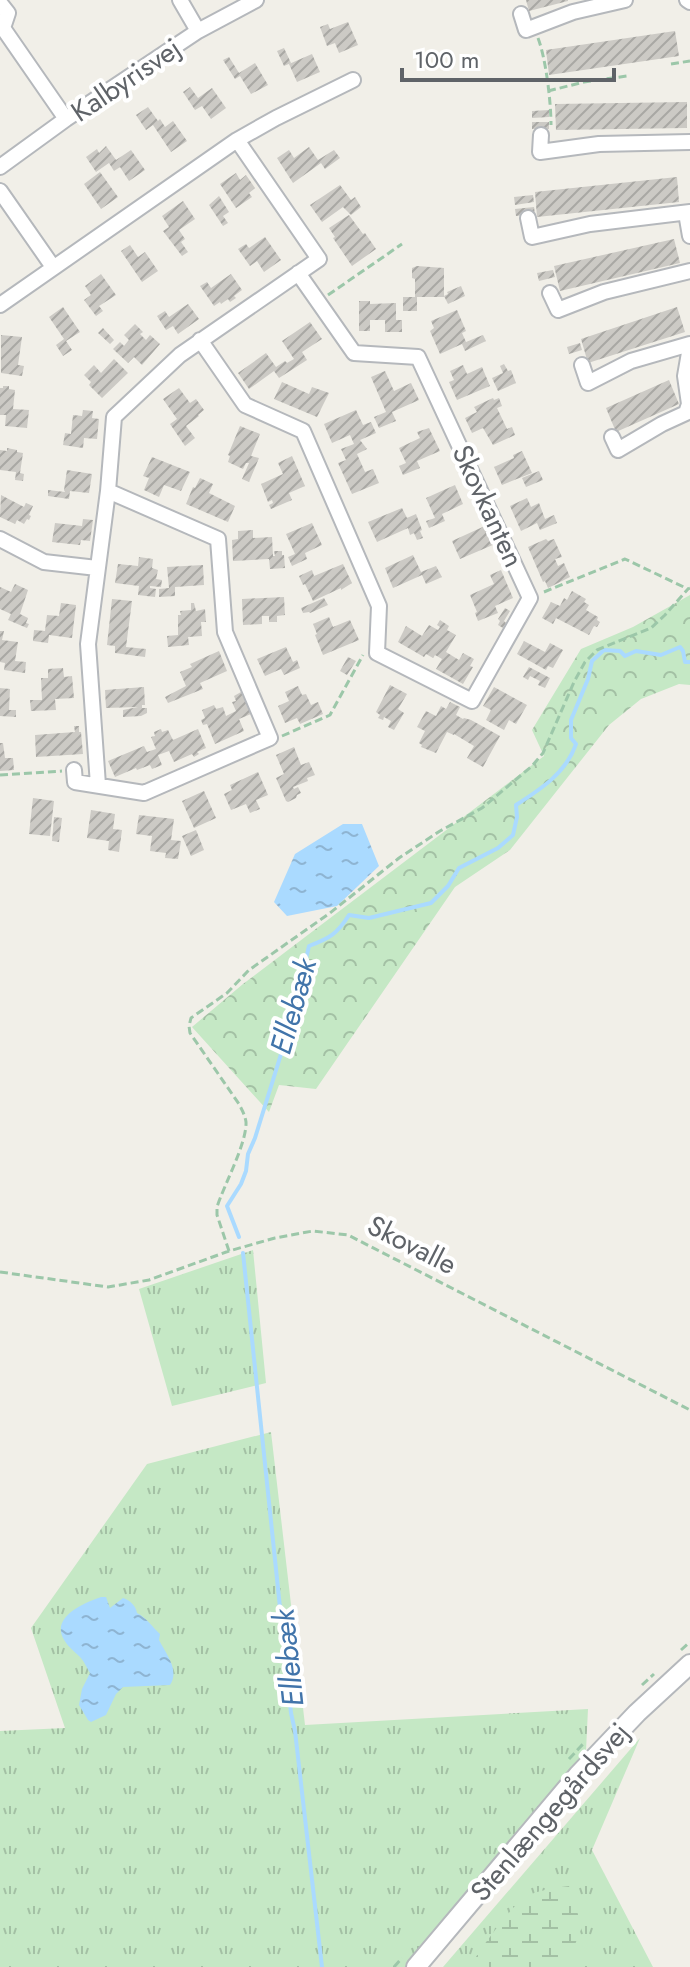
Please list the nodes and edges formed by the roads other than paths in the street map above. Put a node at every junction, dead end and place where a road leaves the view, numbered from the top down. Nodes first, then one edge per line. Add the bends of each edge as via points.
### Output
1 (180, 0) edge
2 (256, 0) edge
3 (625, 0) edge
4 (0, 3) edge
5 (521, 14) dead end
6 (1, 29) edge
7 (198, 31) junction
8 (353, 80) dead end
9 (66, 119) junction
10 (541, 135) road end
11 (237, 140) junction
12 (690, 142) edge
13 (0, 167) edge
14 (0, 191) edge
15 (688, 212) edge
16 (528, 218) dead end
17 (690, 236) edge
18 (53, 267) junction
19 (690, 271) edge
20 (298, 273) junction
21 (550, 293) dead end
22 (0, 305) edge
23 (200, 340) junction
24 (690, 345) edge
25 (582, 365) dead end
26 (612, 437) dead end
27 (108, 491) junction
28 (0, 539) edge
29 (97, 568) junction
30 (74, 770) road end
31 (98, 785) junction
32 (690, 1664) edge
33 (416, 1967) edge

1 - 7 street
2 - 7 street, Kalbyrisvej
3 - 5 street via 526,30
4 - 6 street via 8,13
6 - 9 street
7 - 9 street, Kalbyrisvej
8 - 11 street
9 - 13 street, Kalbyrisvej
10 - 12 street via 540,152 599,144
11 - 18 street
11 - 20 street via 319,259
14 - 18 street
15 - 16 street via 532,237
15 - 17 street
18 - 22 street
19 - 21 street via 604,292 558,310
20 - 23 street
20 - 23 street, Skovkanten via 354,353 418,357 530,598 472,701 377,653 379,606 303,431 245,405
23 - 27 street via 114,417
24 - 25 street via 631,361 588,383
24 - 26 street via 686,413 618,450
27 - 29 street
27 - 31 street via 218,539 225,632 270,738 144,793
28 - 29 street via 44,562
29 - 31 street via 88,644
30 - 31 street via 75,782
32 - 33 street, Stenlængegårdsvej via 578,1775

